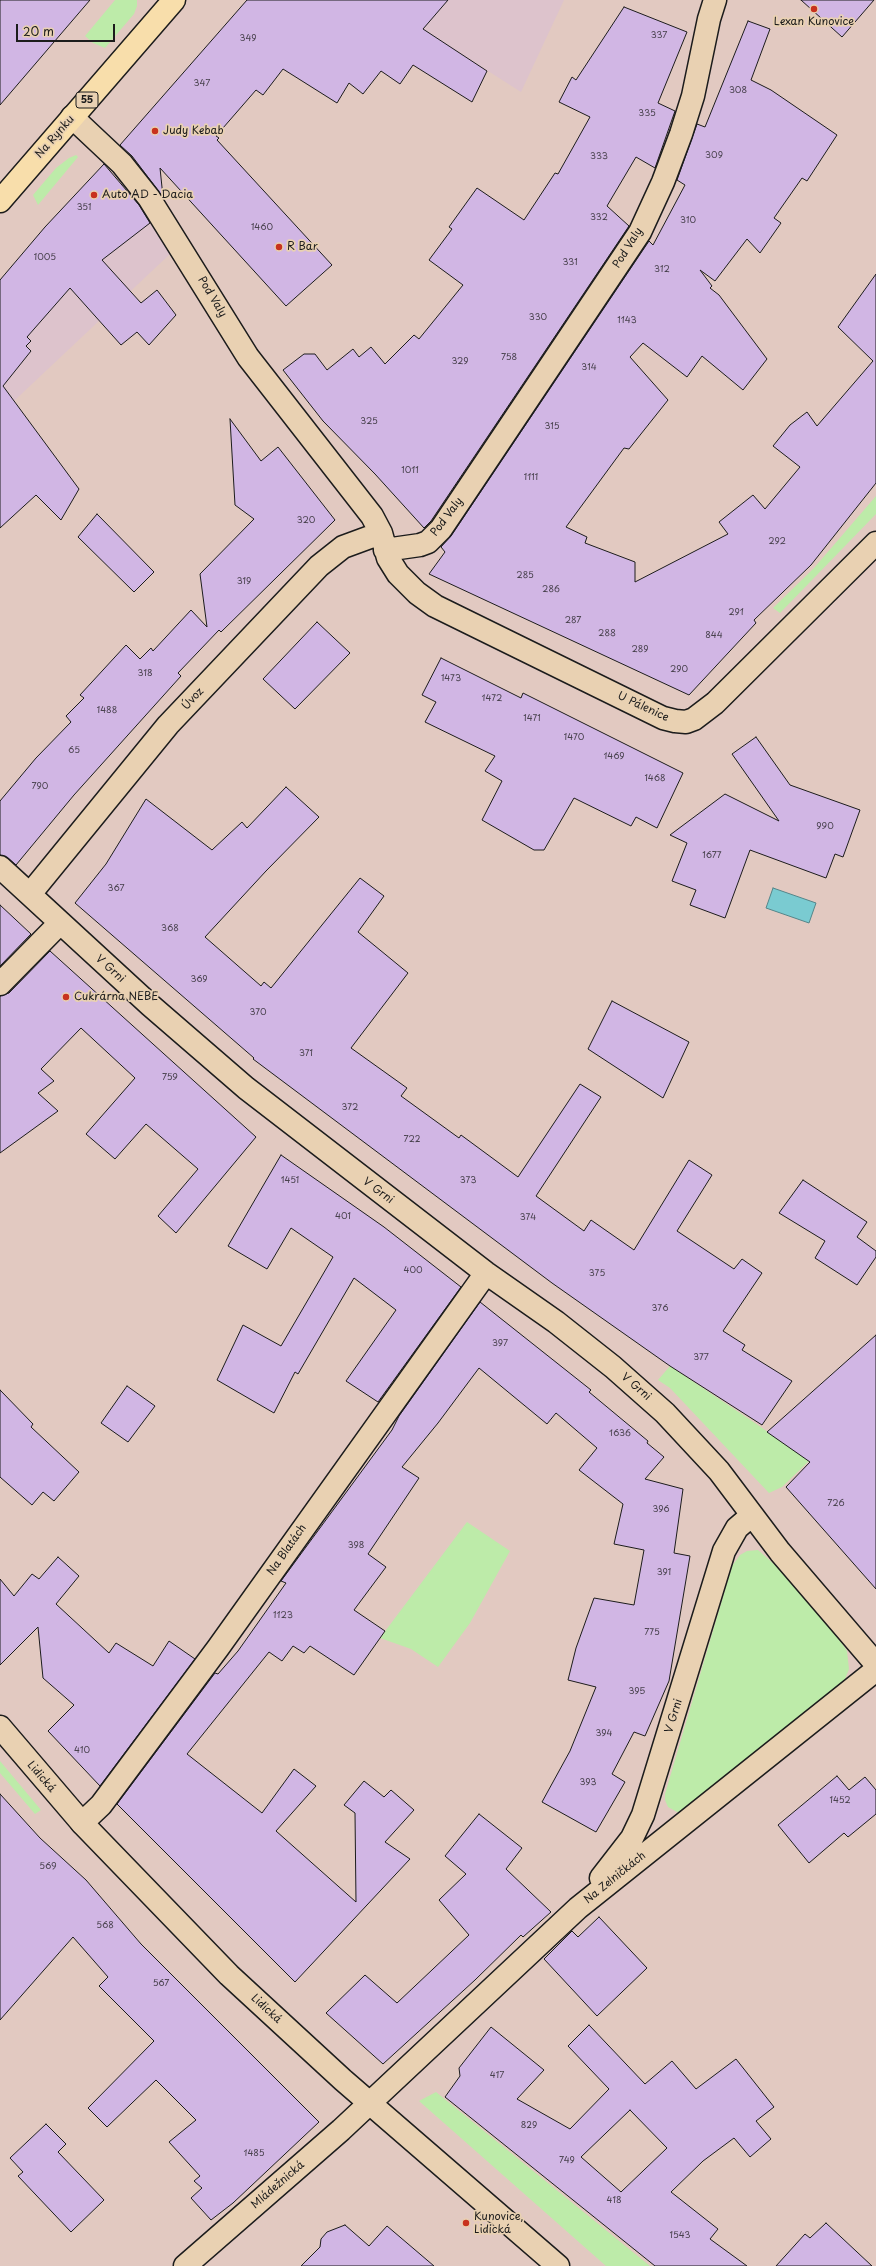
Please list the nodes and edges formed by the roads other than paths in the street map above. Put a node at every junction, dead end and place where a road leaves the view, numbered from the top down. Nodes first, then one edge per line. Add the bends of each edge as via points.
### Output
1 (174, 0) edge
2 (716, 0) edge
3 (72, 117) junction
4 (0, 201) edge
5 (383, 542) junction
6 (876, 543) edge
7 (0, 868) edge
8 (30, 894) junction
9 (60, 924) junction
10 (0, 984) edge
11 (486, 1272) junction
12 (751, 1516) junction
13 (876, 1664) edge
14 (876, 1670) edge
15 (0, 1727) edge
16 (82, 1823) junction
17 (578, 1908) junction
18 (369, 2103) junction
19 (185, 2266) edge
20 (558, 2266) edge

1 - 3 main road, Na Rynku / 55
2 - 5 street, Pod Valy via 709,19 693,96 681,134 640,232 441,529 428,542 420,545
3 - 4 main road, Na Rynku / 55
3 - 5 street, Pod Valy via 122,164 149,198 248,357 362,500
5 - 6 street, U Pálenice via 398,574 435,606 675,722 686,722 702,714 715,703
5 - 8 street, Úvoz via 343,547 319,566 168,725
7 - 8 street, V Grni
8 - 9 street, V Grni
9 - 10 street
9 - 11 street, V Grni via 246,1088
11 - 12 street, V Grni via 556,1322 665,1412 719,1471
11 - 16 street, Na Blatách via 101,1806
12 - 13 street, V Grni
12 - 17 street, V Grni via 737,1528 724,1551 640,1822 622,1852
14 - 17 street, Na Zelničkách
15 - 16 street, Lidická
16 - 18 street, Lidická via 229,1975
17 - 18 street, Na Zelničkách
18 - 19 street, Mládežnická
18 - 20 street, Lidická

